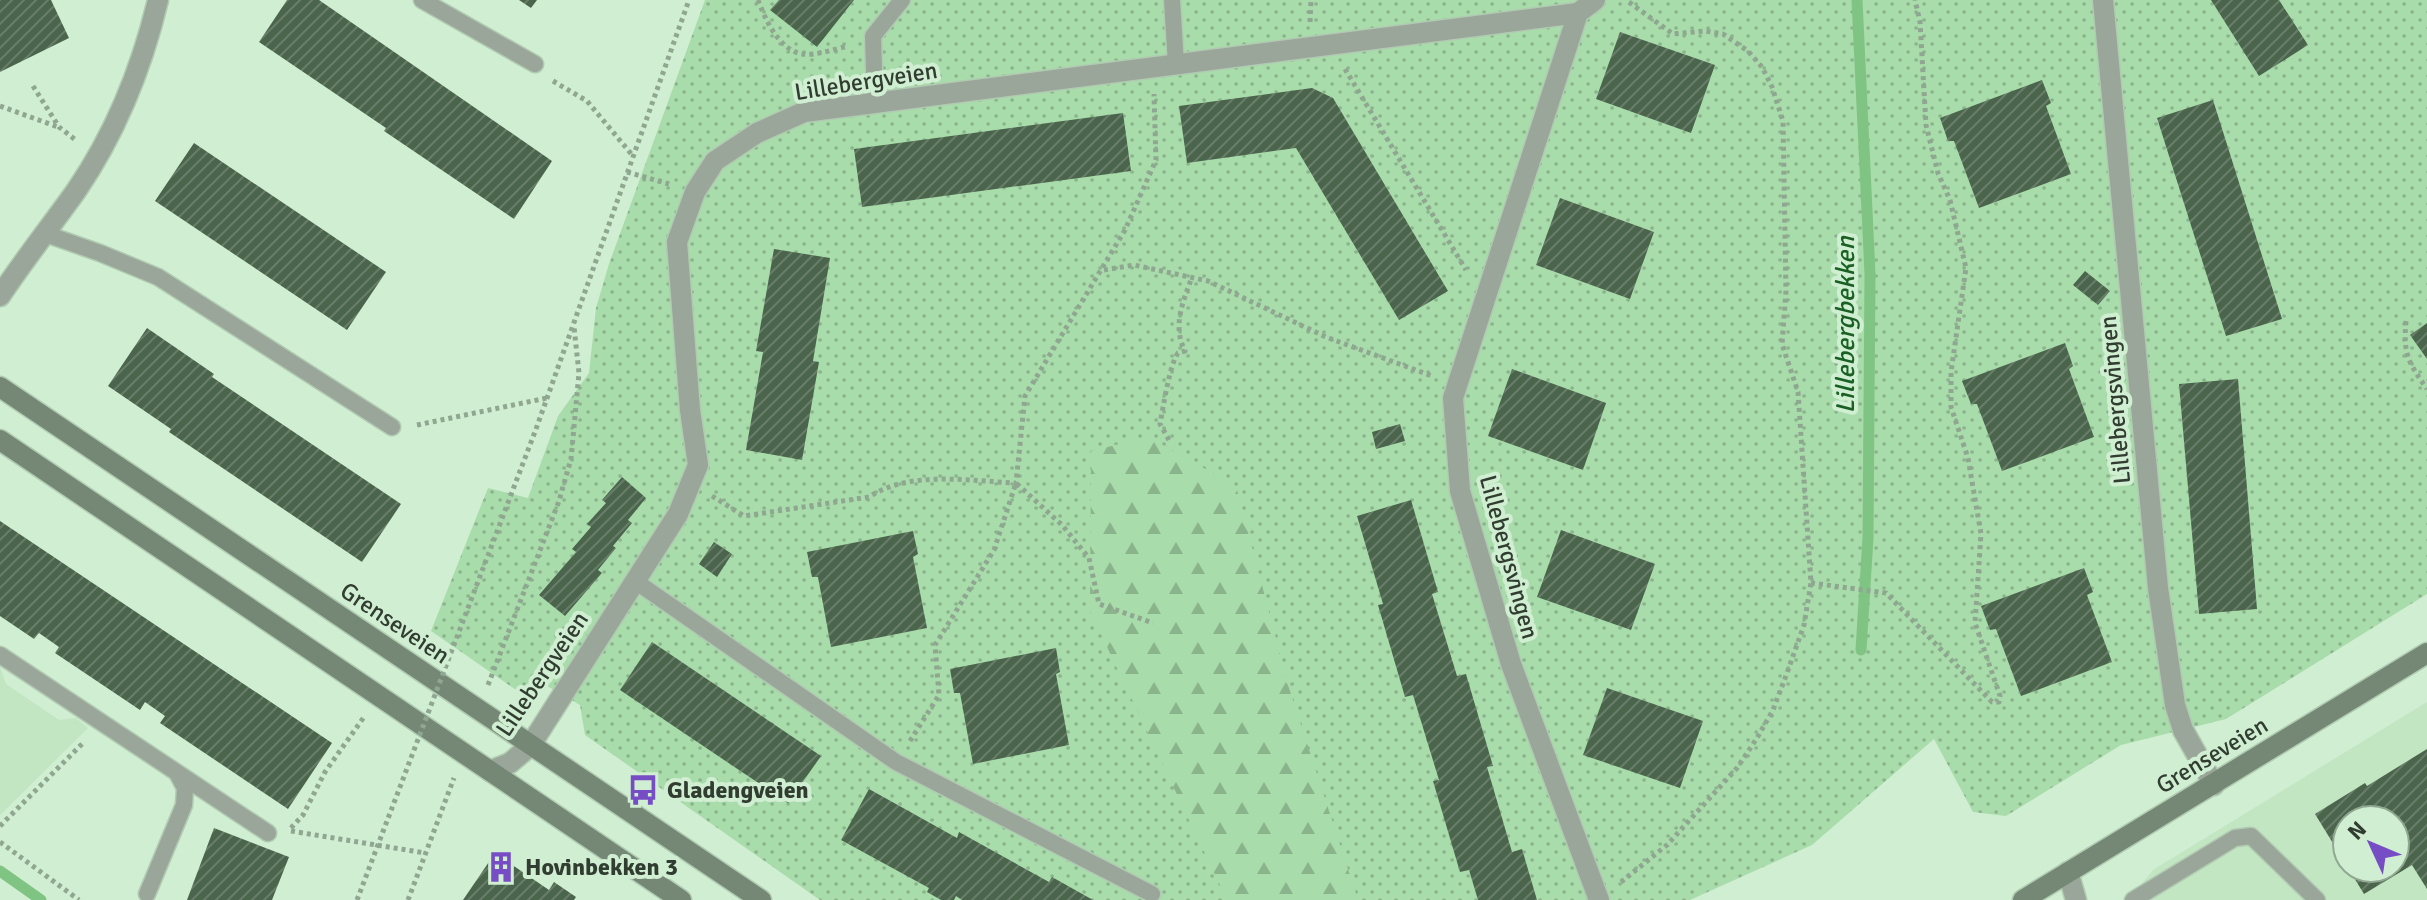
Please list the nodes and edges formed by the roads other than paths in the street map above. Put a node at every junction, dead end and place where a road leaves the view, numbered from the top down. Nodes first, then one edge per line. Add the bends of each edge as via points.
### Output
1 (158, 0) edge
2 (422, 0) edge
3 (902, 0) edge
4 (1172, 0) edge
5 (1595, 0) edge
6 (2103, 0) edge
7 (1578, 13) junction
8 (535, 64) road end
9 (1176, 64) junction
10 (875, 103) junction
11 (43, 233) junction
12 (0, 296) edge
13 (0, 387) edge
14 (392, 427) road end
15 (0, 440) edge
16 (635, 581) junction
17 (2427, 653) edge
18 (0, 655) edge
19 (530, 746) junction
20 (490, 771) junction
21 (177, 772) junction
22 (2214, 785) junction
23 (268, 833) road end
24 (2068, 872) junction
25 (147, 894) dead end
26 (1152, 894) dead end
27 (1604, 895) edge
28 (681, 900) edge
29 (761, 900) edge
30 (2023, 900) edge
31 (2076, 900) edge
32 (2133, 900) edge
33 (2317, 900) edge

1 - 11 street via 147,46 117,116 76,191
2 - 8 lane
3 - 10 lane via 873,36
4 - 9 lane
5 - 7 street
6 - 22 street, Lillebergsvingen via 2170,681 2183,730
7 - 9 street, Lillebergveien
7 - 27 street, Lillebergsvingen via 1453,398 1460,491 1511,664
9 - 10 street, Lillebergveien
10 - 16 street, Lillebergveien via 804,112 757,133 715,161 695,192 677,242 698,465 678,514
11 - 12 street
11 - 14 lane via 158,277
13 - 19 main road, Grenseveien
15 - 20 main road
16 - 19 street, Lillebergveien
16 - 26 lane via 896,762
17 - 22 main road, Grenseveien
18 - 21 lane
19 - 20 street, Lillebergveien
19 - 29 main road, Grenseveien
20 - 28 main road
21 - 23 lane
21 - 25 lane via 185,788 184,805
22 - 24 main road, Grenseveien
24 - 30 main road, Grenseveien
24 - 31 street
32 - 33 lane via 2235,838 2251,836

